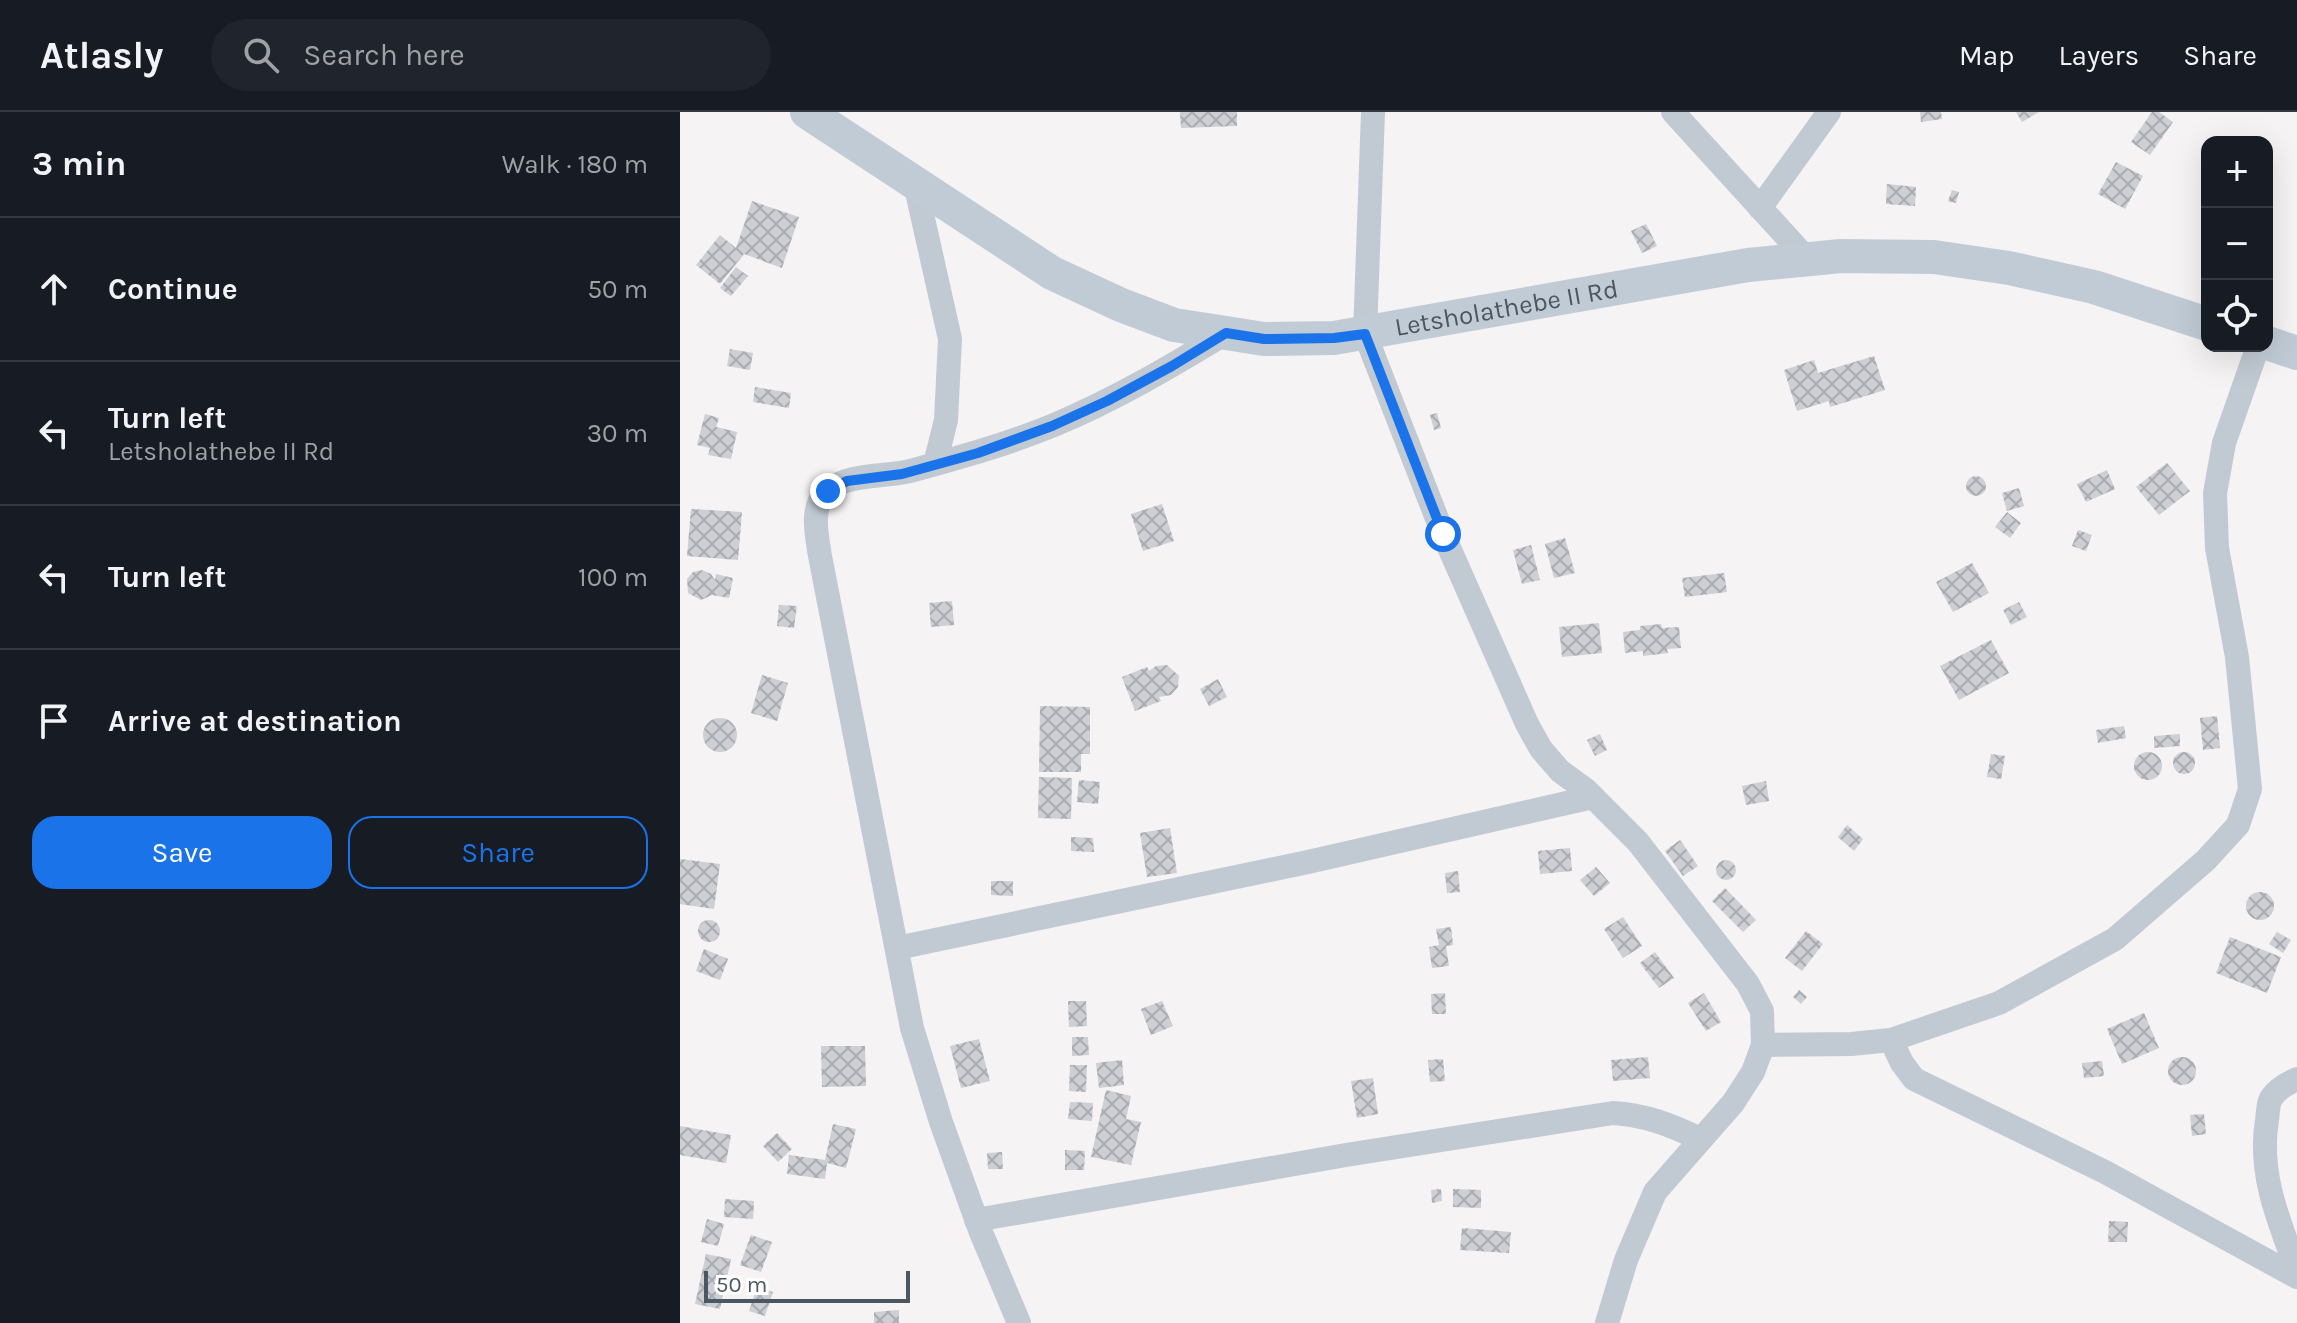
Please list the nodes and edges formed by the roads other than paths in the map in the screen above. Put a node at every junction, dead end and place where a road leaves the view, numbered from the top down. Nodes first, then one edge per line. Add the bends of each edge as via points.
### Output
1 (807, 112) edge
2 (1373, 112) edge
3 (1673, 112) edge
4 (1829, 112) edge
5 (915, 183) junction
6 (1760, 208) junction
7 (1807, 259) junction
8 (2201, 322) edge
9 (1226, 333) junction
10 (1365, 334) junction
11 (2273, 345) edge
12 (2256, 352) edge
13 (2297, 353) edge
14 (935, 464) junction
15 (1593, 797) junction
16 (897, 948) junction
17 (1891, 1040) junction
18 (1763, 1045) junction
19 (2297, 1079) edge
20 (1700, 1139) junction
21 (976, 1220) junction
22 (2297, 1270) edge
23 (2297, 1277) edge
24 (1019, 1323) edge
25 (1607, 1323) edge

1 - 5 street, Letsholathebe II Rd
2 - 10 street
3 - 6 street
4 - 6 street
5 - 9 street, Letsholathebe II Rd via 1052,273 1174,325
5 - 14 street via 950,339 946,420
6 - 7 street
7 - 8 street, Letsholathebe II Rd via 1934,257 2009,268 2094,287
7 - 10 street, Letsholathebe II Rd
9 - 10 street, Letsholathebe II Rd via 1264,339
9 - 14 street via 1093,407 1022,437
10 - 15 street via 1443,534 1527,724 1560,771
11 - 13 street
12 - 17 street via 2224,443 2215,493 2217,548 2237,657 2250,789 2238,825 2115,939 1999,1003
14 - 16 street via 847,481 817,504 820,556
15 - 16 street
15 - 18 street via 1638,842 1748,984 1762,1011
16 - 21 street via 912,1028
17 - 18 street
17 - 23 street via 1914,1079 2105,1172
18 - 20 street via 1733,1103
19 - 22 street via 2271,1098 2265,1162 2275,1213
20 - 21 street via 1663,1121 1613,1113
20 - 25 street via 1655,1192
21 - 24 street

